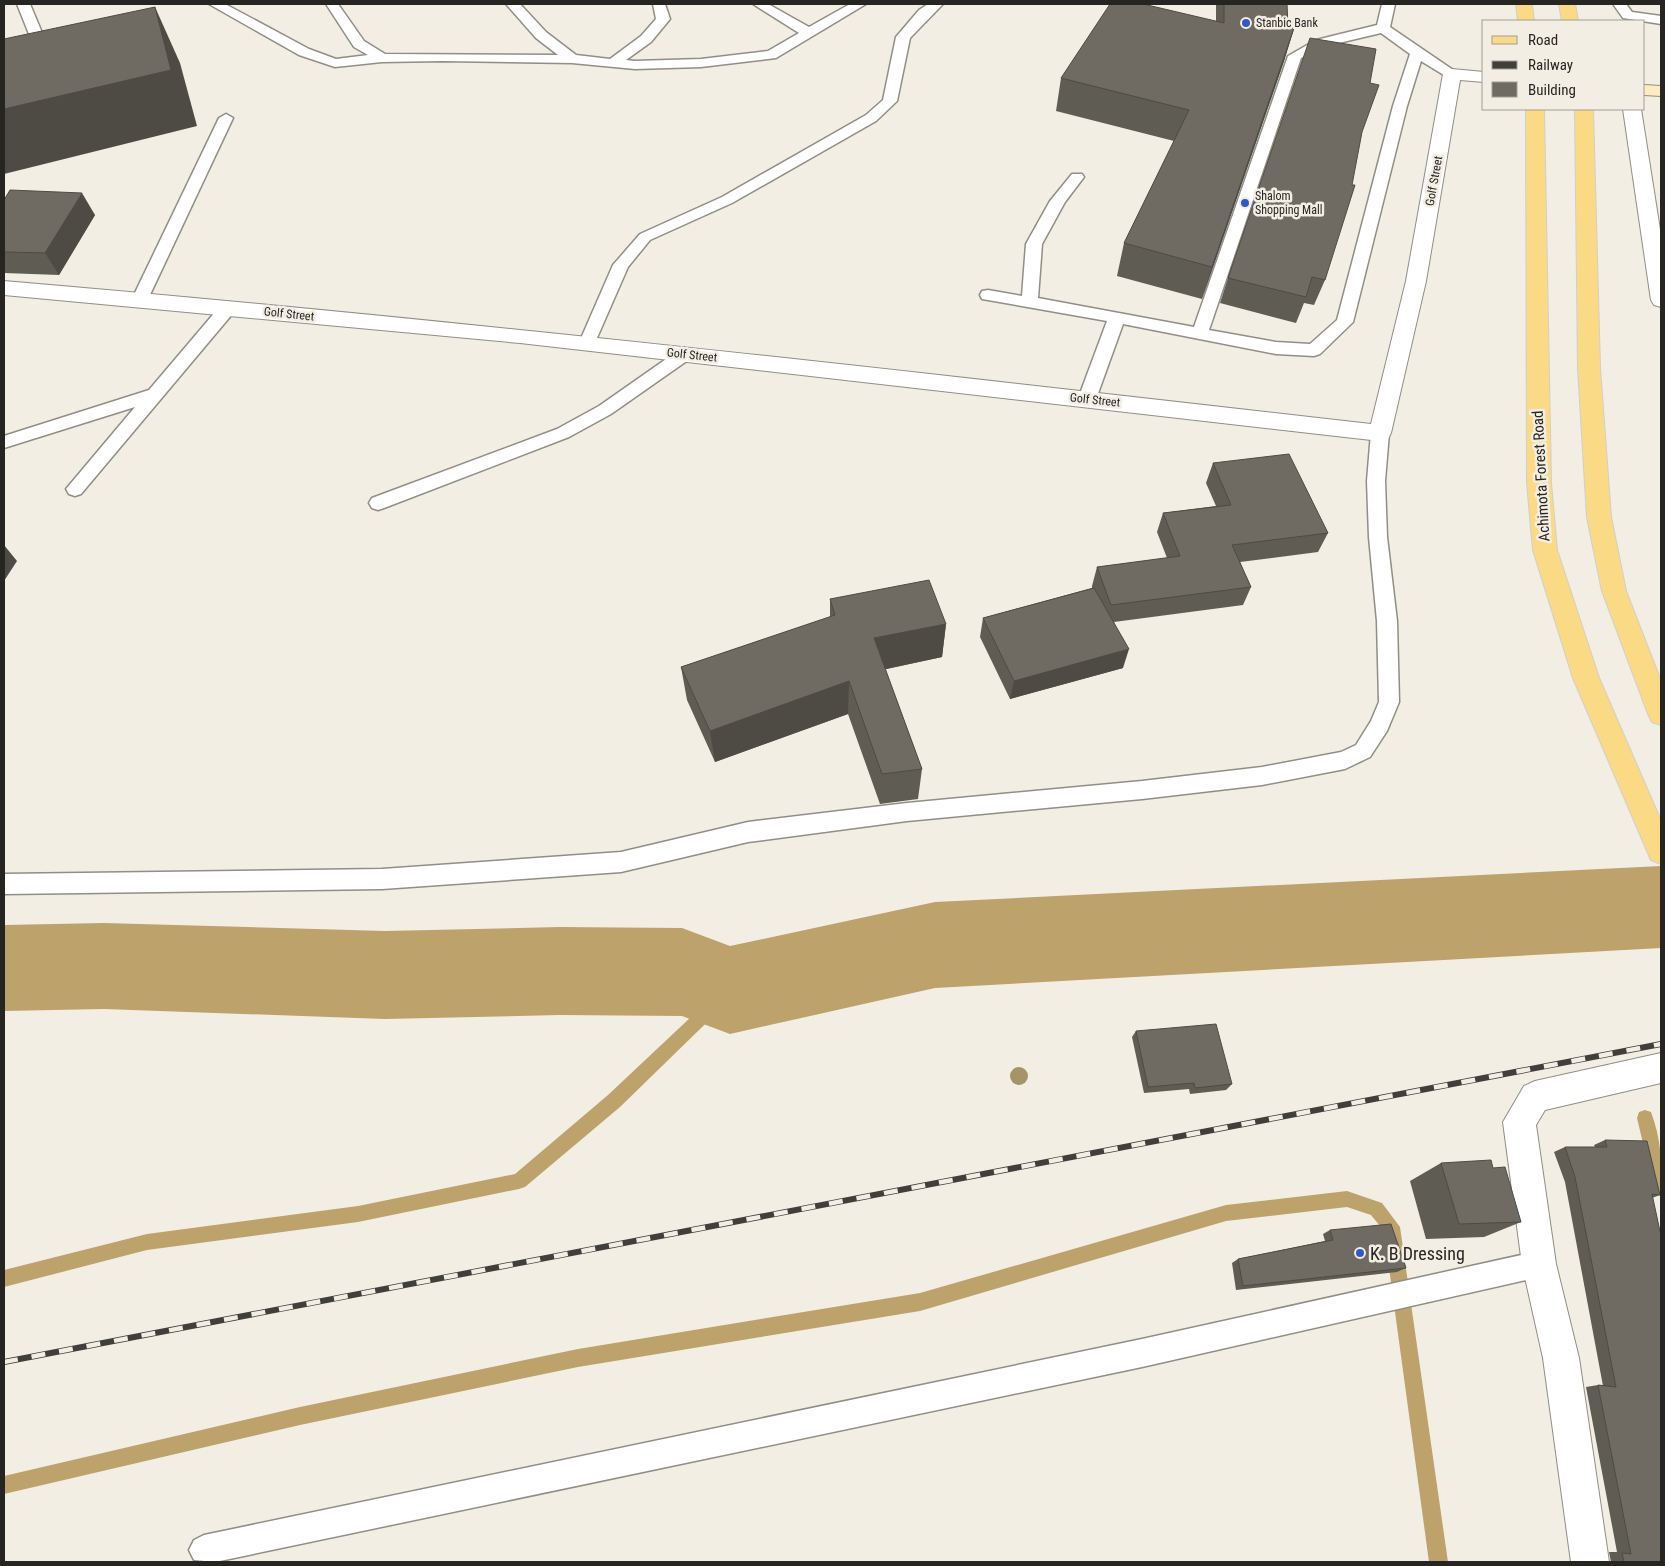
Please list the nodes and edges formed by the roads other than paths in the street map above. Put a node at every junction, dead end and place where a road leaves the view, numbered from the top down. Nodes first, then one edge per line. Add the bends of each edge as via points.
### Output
1 (23, 4) edge
2 (216, 4) edge
3 (332, 4) edge
4 (513, 4) edge
5 (659, 4) edge
6 (760, 4) edge
7 (858, 4) edge
8 (936, 4) edge
9 (1388, 4) edge
10 (1524, 4) edge
11 (1567, 4) edge
12 (1620, 4) edge
13 (1526, 20) edge
14 (1570, 20) edge
15 (1661, 20) edge
16 (1383, 28) junction
17 (809, 33) junction
18 (1417, 52) junction
19 (382, 58) junction
20 (572, 59) junction
21 (46, 60) edge
22 (613, 63) junction
23 (1452, 74) junction
24 (1482, 77) edge
25 (1645, 90) edge
26 (1661, 91) edge
27 (1534, 110) edge
28 (1584, 110) edge
29 (1632, 110) edge
30 (226, 118) dead end
31 (1077, 177) dead end
32 (1658, 257) edge
33 (4, 288) edge
34 (988, 295) dead end
35 (140, 300) junction
36 (1661, 300) edge
37 (1030, 301) junction
38 (228, 308) junction
39 (1116, 317) junction
40 (1200, 333) junction
41 (587, 343) junction
42 (685, 354) junction
43 (155, 394) junction
44 (1087, 399) junction
45 (1380, 433) junction
46 (4, 442) edge
47 (75, 488) dead end
48 (378, 503) dead end
49 (1661, 714) edge
50 (1661, 851) edge
51 (4, 884) edge
52 (1661, 1068) edge
53 (1539, 1264) junction
54 (204, 1550) dead end
55 (1590, 1562) edge

1 - 21 lane
2 - 19 lane via 304,52 335,63
3 - 19 lane via 359,44
4 - 20 lane via 541,35
5 - 22 lane via 662,19 646,40
6 - 17 lane
7 - 17 lane
8 - 41 lane via 903,37 890,101 872,118 727,200 645,237 621,265
9 - 16 lane
10 - 13 main road
11 - 14 main road
12 - 15 lane via 1628,15
16 - 18 lane
16 - 40 lane via 1321,43 1295,56
17 - 22 lane via 771,55 701,63
18 - 23 lane
18 - 40 lane via 1400,106 1345,322 1314,350 1276,348
19 - 20 lane
20 - 22 lane
23 - 24 street
23 - 45 street, Golf Street via 1416,282
25 - 26 street
27 - 50 main road, Achimota Forest Road via 1539,483 1545,550 1586,678
28 - 49 main road via 1589,368 1599,517 1614,591
29 - 32 street
30 - 35 lane
31 - 37 lane via 1058,201 1034,244
32 - 36 street
33 - 35 street, Golf Street
34 - 37 lane
35 - 38 street, Golf Street
37 - 39 lane
38 - 41 street, Golf Street
38 - 43 lane
39 - 40 lane
39 - 44 lane
41 - 42 street, Golf Street
42 - 44 street, Golf Street
42 - 48 lane via 605,410 563,433
43 - 46 lane
43 - 47 lane
44 - 45 street, Golf Street
45 - 51 lane, Golf Street via 1376,481 1389,702 1380,725 1363,751 1345,760 1262,776 907,812 748,832 621,862 382,879
52 - 53 street via 1535,1097 1519,1122
53 - 54 lane via 1132,1355
53 - 55 street via 1561,1358

